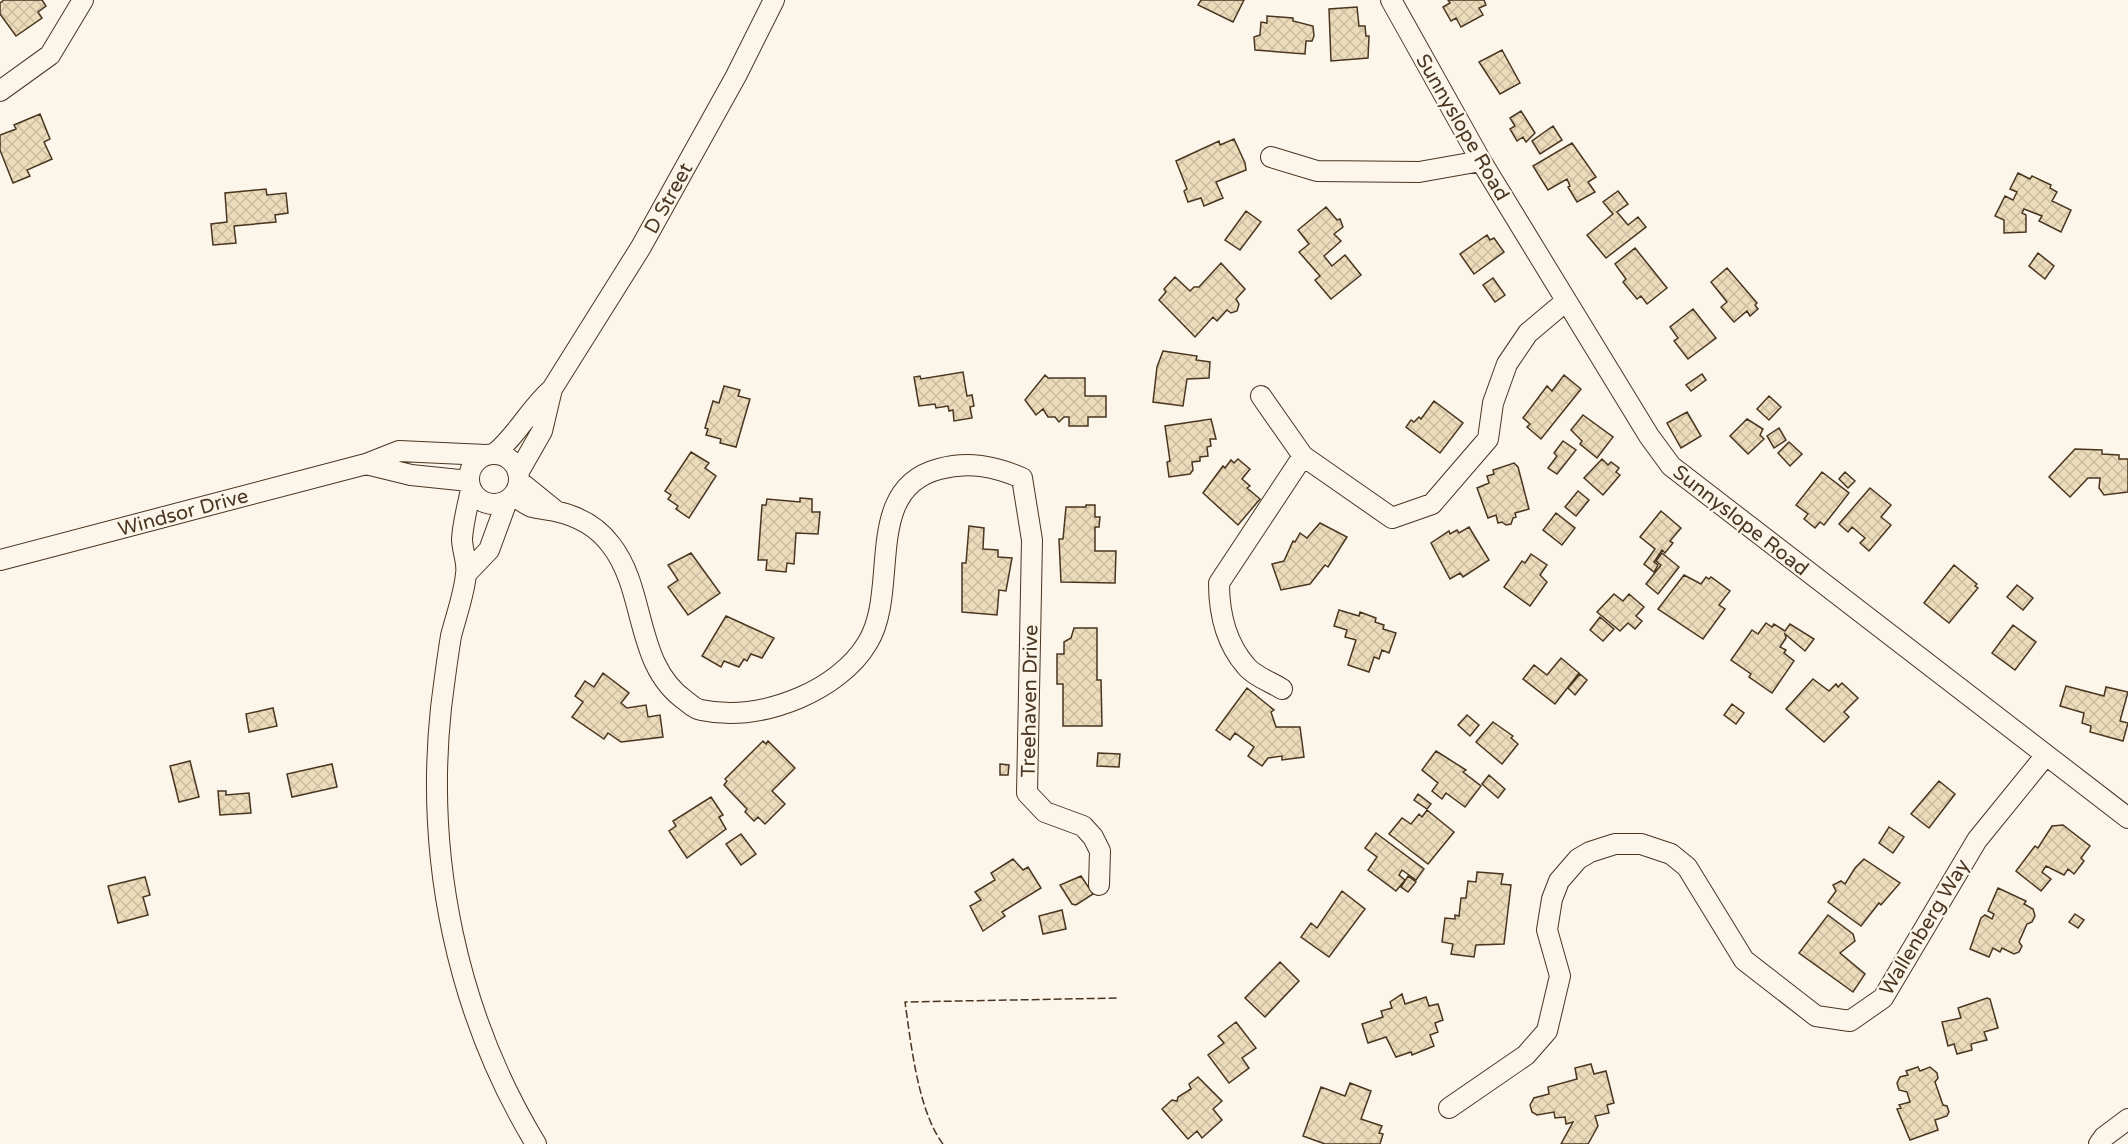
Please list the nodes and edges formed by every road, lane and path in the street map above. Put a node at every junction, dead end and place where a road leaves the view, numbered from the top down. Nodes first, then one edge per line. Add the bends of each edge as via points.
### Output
1 (83, 0) edge
2 (774, 0) edge
3 (1391, 0) edge
4 (0, 90) edge
5 (1271, 158) dead end
6 (1481, 161) junction
7 (1566, 301) junction
8 (552, 389) junction
9 (1262, 396) dead end
10 (490, 455) junction
11 (1303, 456) junction
12 (366, 464) junction
13 (470, 485) junction
14 (514, 487) junction
15 (0, 560) edge
16 (467, 573) junction
17 (1282, 689) dead end
18 (2046, 755) junction
19 (2128, 818) edge
20 (1099, 885) dead end
21 (1449, 1108) dead end
22 (2128, 1119) edge
23 (536, 1144) edge
24 (2099, 1144) edge

1 - 4 street via 50,55
2 - 8 street, D Street via 641,248
3 - 6 street, Sunnyslope Road
5 - 6 street via 1317,171 1419,172
6 - 7 street, Sunnyslope Road
7 - 11 street via 1528,333 1507,364 1493,403 1488,439 1432,504 1392,518
7 - 18 street, Sunnyslope Road via 1671,466
8 - 10 street, D Street via 534,405 508,443
8 - 14 street, D Street via 542,430
9 - 11 street
10 - 12 street, Windsor Drive via 399,451
10 - 13 street via 473,465
10 - 14 street via 509,459
11 - 17 street via 1220,584 1220,608 1228,638 1247,668
12 - 13 street, Windsor Drive
12 - 15 street, Windsor Drive
13 - 14 street via 483,501 499,503
13 - 16 street via 462,540
14 - 16 street, D Street via 489,550
14 - 20 street, Treehaven Drive via 556,511 592,524 613,546 628,578 652,658 671,691 698,710 732,715 783,705 820,689 848,667 869,642 880,608 892,510 907,486 928,471 957,464 996,467 1022,478 1032,540 1027,793 1045,812 1083,826 1093,837 1100,851
16 - 23 street via 451,637 441,710 438,784 447,907 476,1023
18 - 19 street, Sunnyslope Road
18 - 21 street, Wallenberg Way via 1977,840 1883,999 1850,1021 1816,1016 1744,960 1686,867 1671,854 1654,846 1627,843 1604,846 1584,855 1559,881 1548,914 1547,930 1560,976 1547,1030 1526,1055
22 - 24 street

